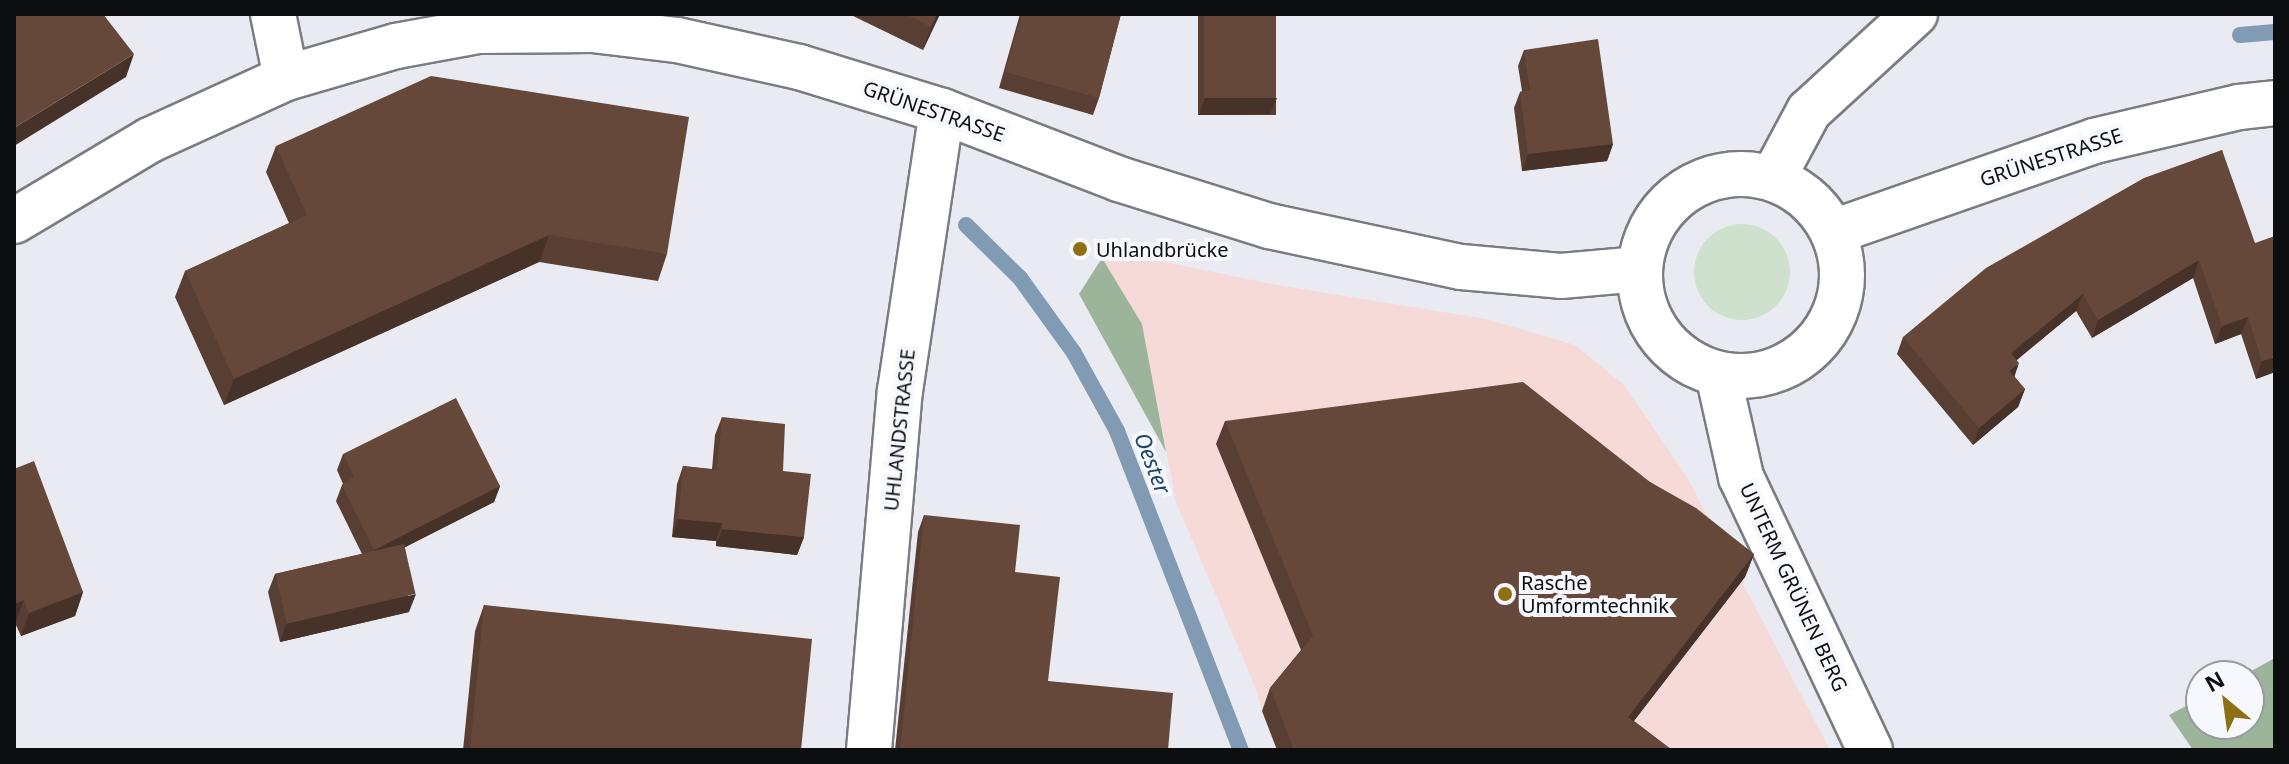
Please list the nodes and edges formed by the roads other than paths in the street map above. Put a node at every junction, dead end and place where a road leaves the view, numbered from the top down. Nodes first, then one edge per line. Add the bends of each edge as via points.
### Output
1 (273, 14) edge
2 (1915, 14) edge
3 (286, 78) junction
4 (2275, 103) edge
5 (942, 111) junction
6 (1773, 178) junction
7 (14, 221) edge
8 (1833, 232) junction
9 (1640, 269) junction
10 (1718, 374) junction
11 (869, 750) edge
12 (1870, 750) edge

1 - 3 street
2 - 6 street via 1809,111
3 - 5 street, GRÜNESTRASSE via 396,46 478,31 592,30 677,40 784,64
3 - 7 street, GRÜNESTRASSE via 150,140
4 - 8 street, GRÜNESTRASSE via 2094,141
5 - 9 street, GRÜNESTRASSE via 1119,179 1269,226 1461,267 1561,276
5 - 11 street, UHLANDSTRASSE via 900,391
6 - 8 street via 1797,190
6 - 9 street via 1747,174 1695,184 1656,220 1644,243
8 - 10 street via 1842,262 1841,295 1829,325 1809,350 1781,367 1751,376
9 - 10 street via 1642,297 1652,324 1692,364
10 - 12 street, UNTERM GRÜNEN BERG via 1741,477

